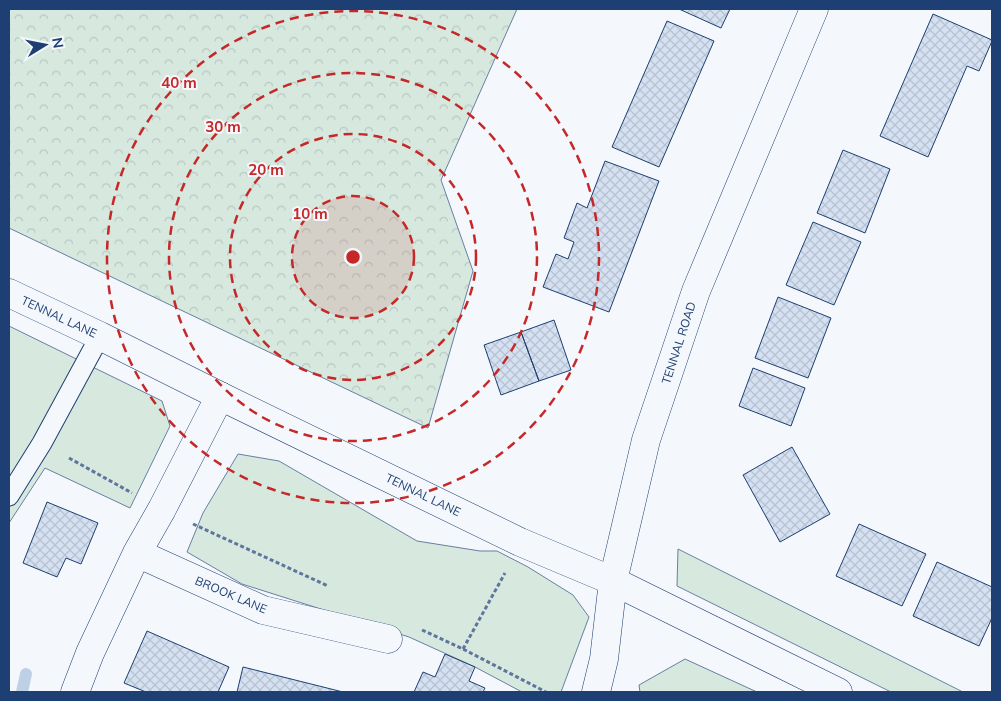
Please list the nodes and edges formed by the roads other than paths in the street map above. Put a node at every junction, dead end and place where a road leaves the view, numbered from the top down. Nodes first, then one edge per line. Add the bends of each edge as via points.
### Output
1 (814, 9) edge
2 (9, 293) edge
3 (100, 336) junction
4 (220, 396) junction
5 (9, 496) edge
6 (137, 553) junction
7 (613, 581) junction
8 (388, 639) dead end
9 (75, 692) edge
10 (596, 692) edge
11 (838, 692) edge

1 - 7 street, TENNAL ROAD via 696,291 646,440
2 - 3 street, TENNAL LANE
3 - 4 street, TENNAL LANE
3 - 5 lane
4 - 6 street
4 - 7 street, TENNAL LANE via 520,542
6 - 8 street, BROOK LANE via 263,610
6 - 9 street
7 - 10 street, TENNAL ROAD via 604,659
7 - 11 street, TENNAL LANE

